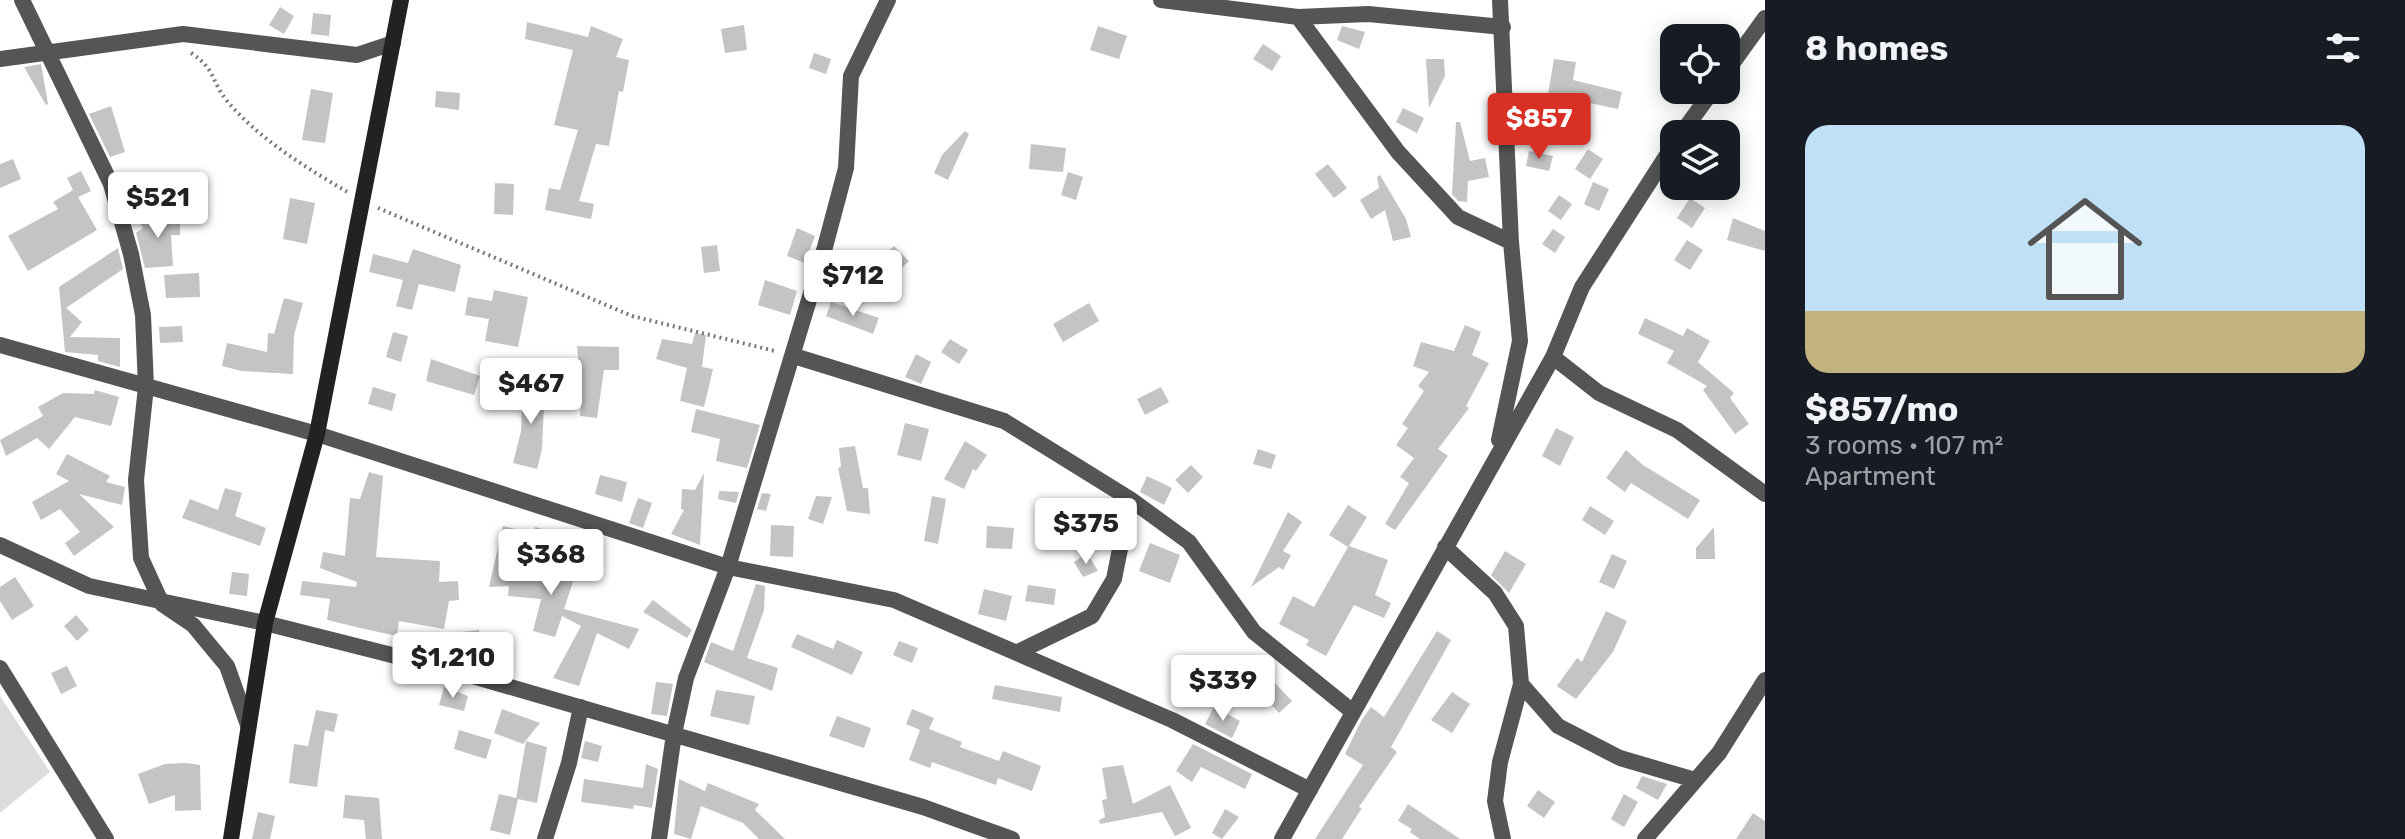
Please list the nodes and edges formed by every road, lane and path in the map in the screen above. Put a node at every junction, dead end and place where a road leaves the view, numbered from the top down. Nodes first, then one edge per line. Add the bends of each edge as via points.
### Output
1 (22, 0) edge
2 (401, 0) edge
3 (888, 0) edge
4 (1161, 0) edge
5 (1500, 0) edge
6 (1298, 17) junction
7 (1765, 18) edge
8 (1503, 27) junction
9 (165, 37) junction
10 (393, 43) junction
11 (46, 51) junction
12 (1740, 53) edge
13 (0, 59) edge
14 (1660, 166) edge
15 (362, 201) junction
16 (1511, 242) junction
17 (0, 345) edge
18 (794, 356) junction
19 (1553, 357) junction
20 (146, 387) junction
21 (317, 434) junction
22 (1496, 457) junction
23 (1765, 494) edge
24 (1130, 499) junction
25 (0, 545) edge
26 (1445, 547) junction
27 (728, 567) junction
28 (162, 604) junction
29 (265, 623) junction
30 (1018, 652) junction
31 (0, 668) edge
32 (1765, 680) edge
33 (1521, 684) junction
34 (581, 707) junction
35 (1353, 712) junction
36 (248, 725) junction
37 (674, 734) junction
38 (1695, 780) junction
39 (1310, 790) junction
40 (106, 839) edge
41 (231, 839) edge
42 (545, 839) edge
43 (659, 839) edge
44 (1012, 839) edge
45 (1282, 839) edge
46 (1503, 839) edge
47 (1645, 839) edge

1 - 11 street
2 - 10 main road
3 - 18 street via 851,76 846,168
4 - 6 street
5 - 8 street
6 - 8 street via 1368,14
6 - 16 street via 1398,152 1458,217
7 - 12 street
8 - 16 street
9 - 10 street via 211,36 357,55
9 - 11 street
9 - 15 path via 209,65 226,100 261,134
10 - 15 main road
11 - 13 street
11 - 20 street via 111,184 143,315
14 - 19 street via 1582,287
15 - 18 path via 632,316
15 - 21 main road
16 - 22 street via 1520,341
17 - 20 street
18 - 24 street via 1004,421
18 - 27 street
19 - 22 street
19 - 23 street via 1599,393 1677,430
20 - 21 street
20 - 28 street via 136,480 141,558
21 - 27 street
21 - 29 main road
22 - 26 street
24 - 30 street via 1114,579 1092,616
24 - 35 street via 1189,542 1254,632
25 - 28 street via 89,586
26 - 33 street via 1495,593 1516,626
26 - 35 street
27 - 30 street via 894,600
27 - 37 street via 686,678
28 - 29 street
28 - 36 street via 193,625 227,666
29 - 34 street
29 - 36 main road
30 - 39 street via 1172,720
31 - 40 street
32 - 38 street via 1719,753
33 - 38 street via 1558,726 1620,758
33 - 46 street via 1495,801
34 - 37 street
34 - 42 street
35 - 39 street
36 - 41 main road
37 - 43 street
37 - 44 street via 923,807
38 - 47 street
39 - 45 street

